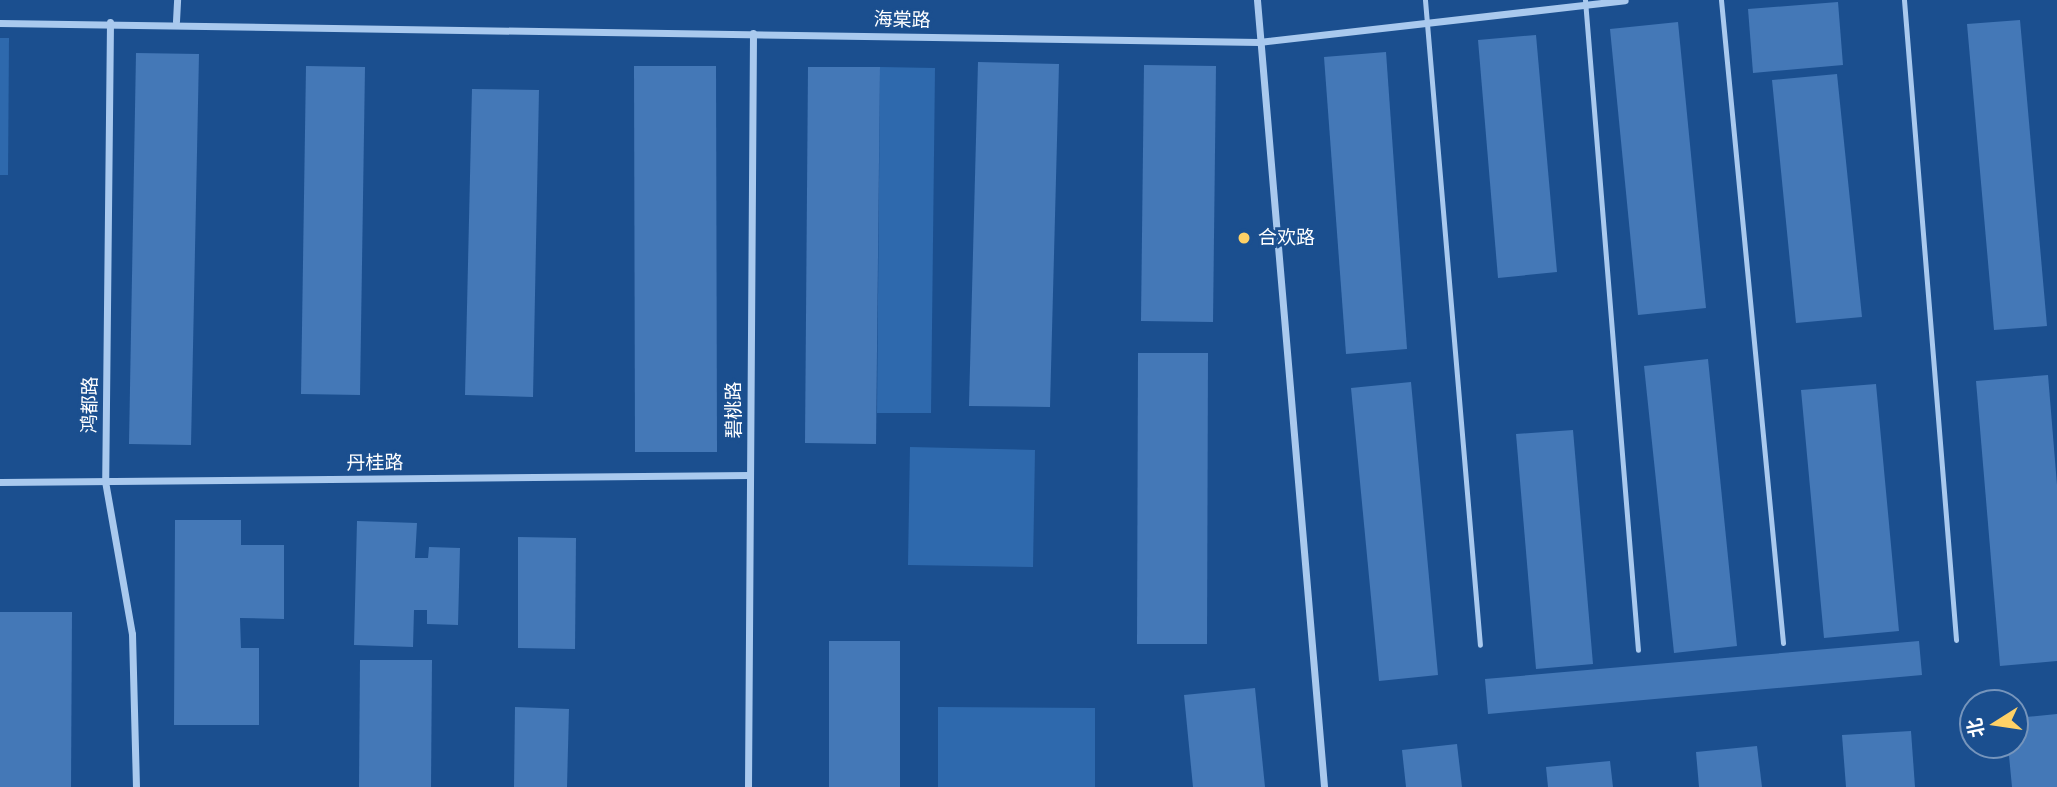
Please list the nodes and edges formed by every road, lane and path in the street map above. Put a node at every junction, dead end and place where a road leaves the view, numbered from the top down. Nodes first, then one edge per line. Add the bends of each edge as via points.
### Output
1 (177, 0) edge
2 (1257, 0) edge
3 (1425, 0) edge
4 (1625, 0) edge
5 (1721, 0) edge
6 (1904, 0) edge
7 (1585, 2) edge
8 (176, 21) junction
9 (110, 22) junction
10 (0, 23) edge
11 (1427, 23) junction
12 (753, 33) junction
13 (1259, 42) junction
14 (750, 475) junction
15 (105, 481) junction
16 (0, 482) edge
17 (1956, 640) dead end
18 (1783, 643) dead end
19 (1480, 645) dead end
20 (1638, 650) dead end
21 (136, 787) edge
22 (748, 787) edge
23 (1324, 787) edge

1 - 8 street
2 - 13 street
3 - 11 lane
4 - 7 street, 海棠路
5 - 18 lane
6 - 17 lane
7 - 11 street, 海棠路
7 - 20 lane
8 - 9 street, 海棠路
8 - 12 street, 海棠路
9 - 10 street, 海棠路
9 - 15 street, 鸿都路
11 - 13 street, 海棠路
11 - 19 lane
12 - 13 street, 海棠路
12 - 14 street, 碧桃路
13 - 23 street
14 - 15 street, 丹桂路
14 - 22 street, 碧桃路
15 - 16 street, 丹桂路
15 - 21 street, 鸿都路 via 132,634

